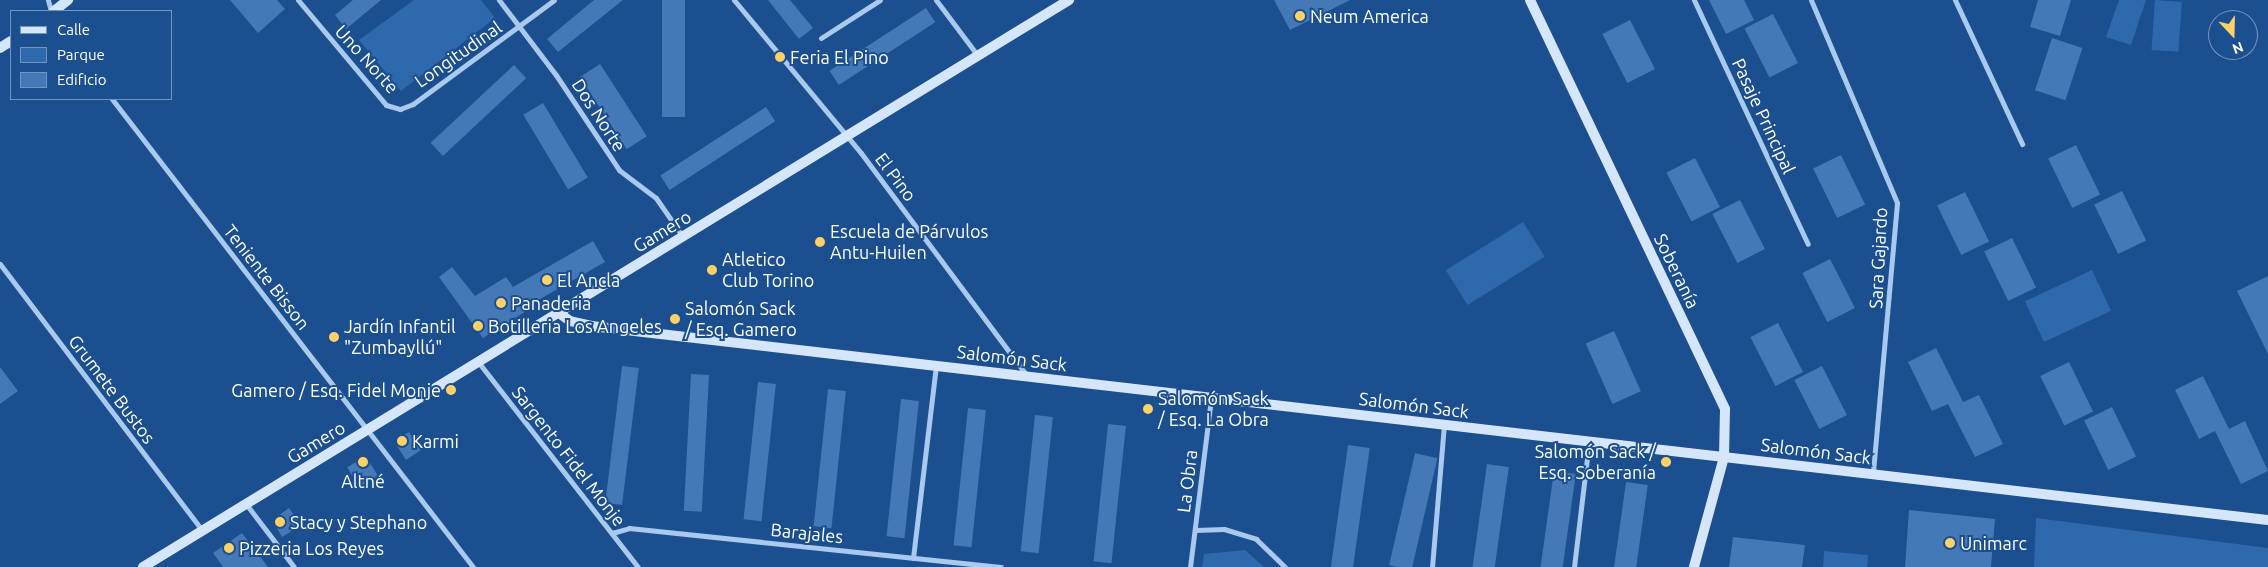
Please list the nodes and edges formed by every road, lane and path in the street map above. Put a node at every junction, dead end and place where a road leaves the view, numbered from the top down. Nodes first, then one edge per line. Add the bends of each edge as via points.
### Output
1 (68, 0) edge
2 (298, 0) edge
3 (499, 0) edge
4 (554, 0) edge
5 (734, 0) edge
6 (880, 0) edge
7 (936, 0) edge
8 (1069, 0) edge
9 (1530, 0) edge
10 (1694, 0) edge
11 (1811, 0) edge
12 (1955, 0) edge
13 (54, 10) edge
14 (521, 27) junction
15 (821, 38) dead end
16 (978, 56) junction
17 (113, 100) edge
18 (400, 109) joint
19 (848, 137) junction
20 (2022, 144) dead end
21 (683, 238) junction
22 (1808, 244) dead end
23 (0, 264) edge
24 (559, 313) junction
25 (479, 362) junction
26 (936, 366) junction
27 (1027, 376) junction
28 (1211, 398) junction
29 (1444, 424) junction
30 (368, 429) junction
31 (1589, 441) junction
32 (1724, 457) junction
33 (1873, 474) junction
34 (246, 503) junction
35 (2268, 520) edge
36 (202, 530) junction
37 (1195, 530) junction
38 (612, 533) junction
39 (913, 558) junction
40 (143, 567) edge
41 (294, 567) edge
42 (473, 567) edge
43 (638, 567) edge
44 (1001, 567) edge
45 (1190, 567) edge
46 (1285, 567) edge
47 (1432, 567) edge
48 (1574, 567) edge
49 (1694, 567) edge

1 - 13 main road
2 - 18 street, Uno Norte via 386,105
3 - 14 street, Dos Norte
4 - 14 street, Longitudinal
5 - 19 street, El Pino
6 - 15 street
7 - 16 street
8 - 16 main road, Gamero
9 - 32 main road, Soberanía via 1722,400 1728,425
10 - 22 street, Pasaje Principal
11 - 33 street, Sara Gajardo via 1897,203
12 - 20 street
14 - 18 street, Longitudinal
14 - 21 street, Dos Norte via 619,170 656,198
16 - 19 main road, Gamero
17 - 30 street, Teniente Bisson
19 - 21 main road, Gamero
19 - 27 street, El Pino
21 - 24 main road, Gamero
23 - 36 street, Grumete Bustos
24 - 25 main road, Gamero
24 - 26 main road, Salomón Sack via 586,326
25 - 30 main road, Gamero
25 - 38 street, Sargento Fidel Monje
26 - 27 main road, Salomón Sack
26 - 39 street
27 - 28 main road, Salomón Sack
28 - 29 main road, Salomón Sack
28 - 37 street, La Obra
29 - 31 main road, Salomón Sack
29 - 47 street
30 - 34 main road, Gamero
30 - 42 street, Teniente Bisson
31 - 32 main road, Salomón Sack
31 - 48 street
32 - 33 main road, Salomón Sack
32 - 49 main road, Soberanía
33 - 35 main road, Salomón Sack
34 - 36 main road, Gamero
34 - 41 street
36 - 40 main road, Gamero
37 - 45 street, La Obra
37 - 46 street via 1224,529 1256,539
38 - 39 street, Barajales via 629,528
38 - 43 street, Sargento Fidel Monje
39 - 44 street, Barajales

